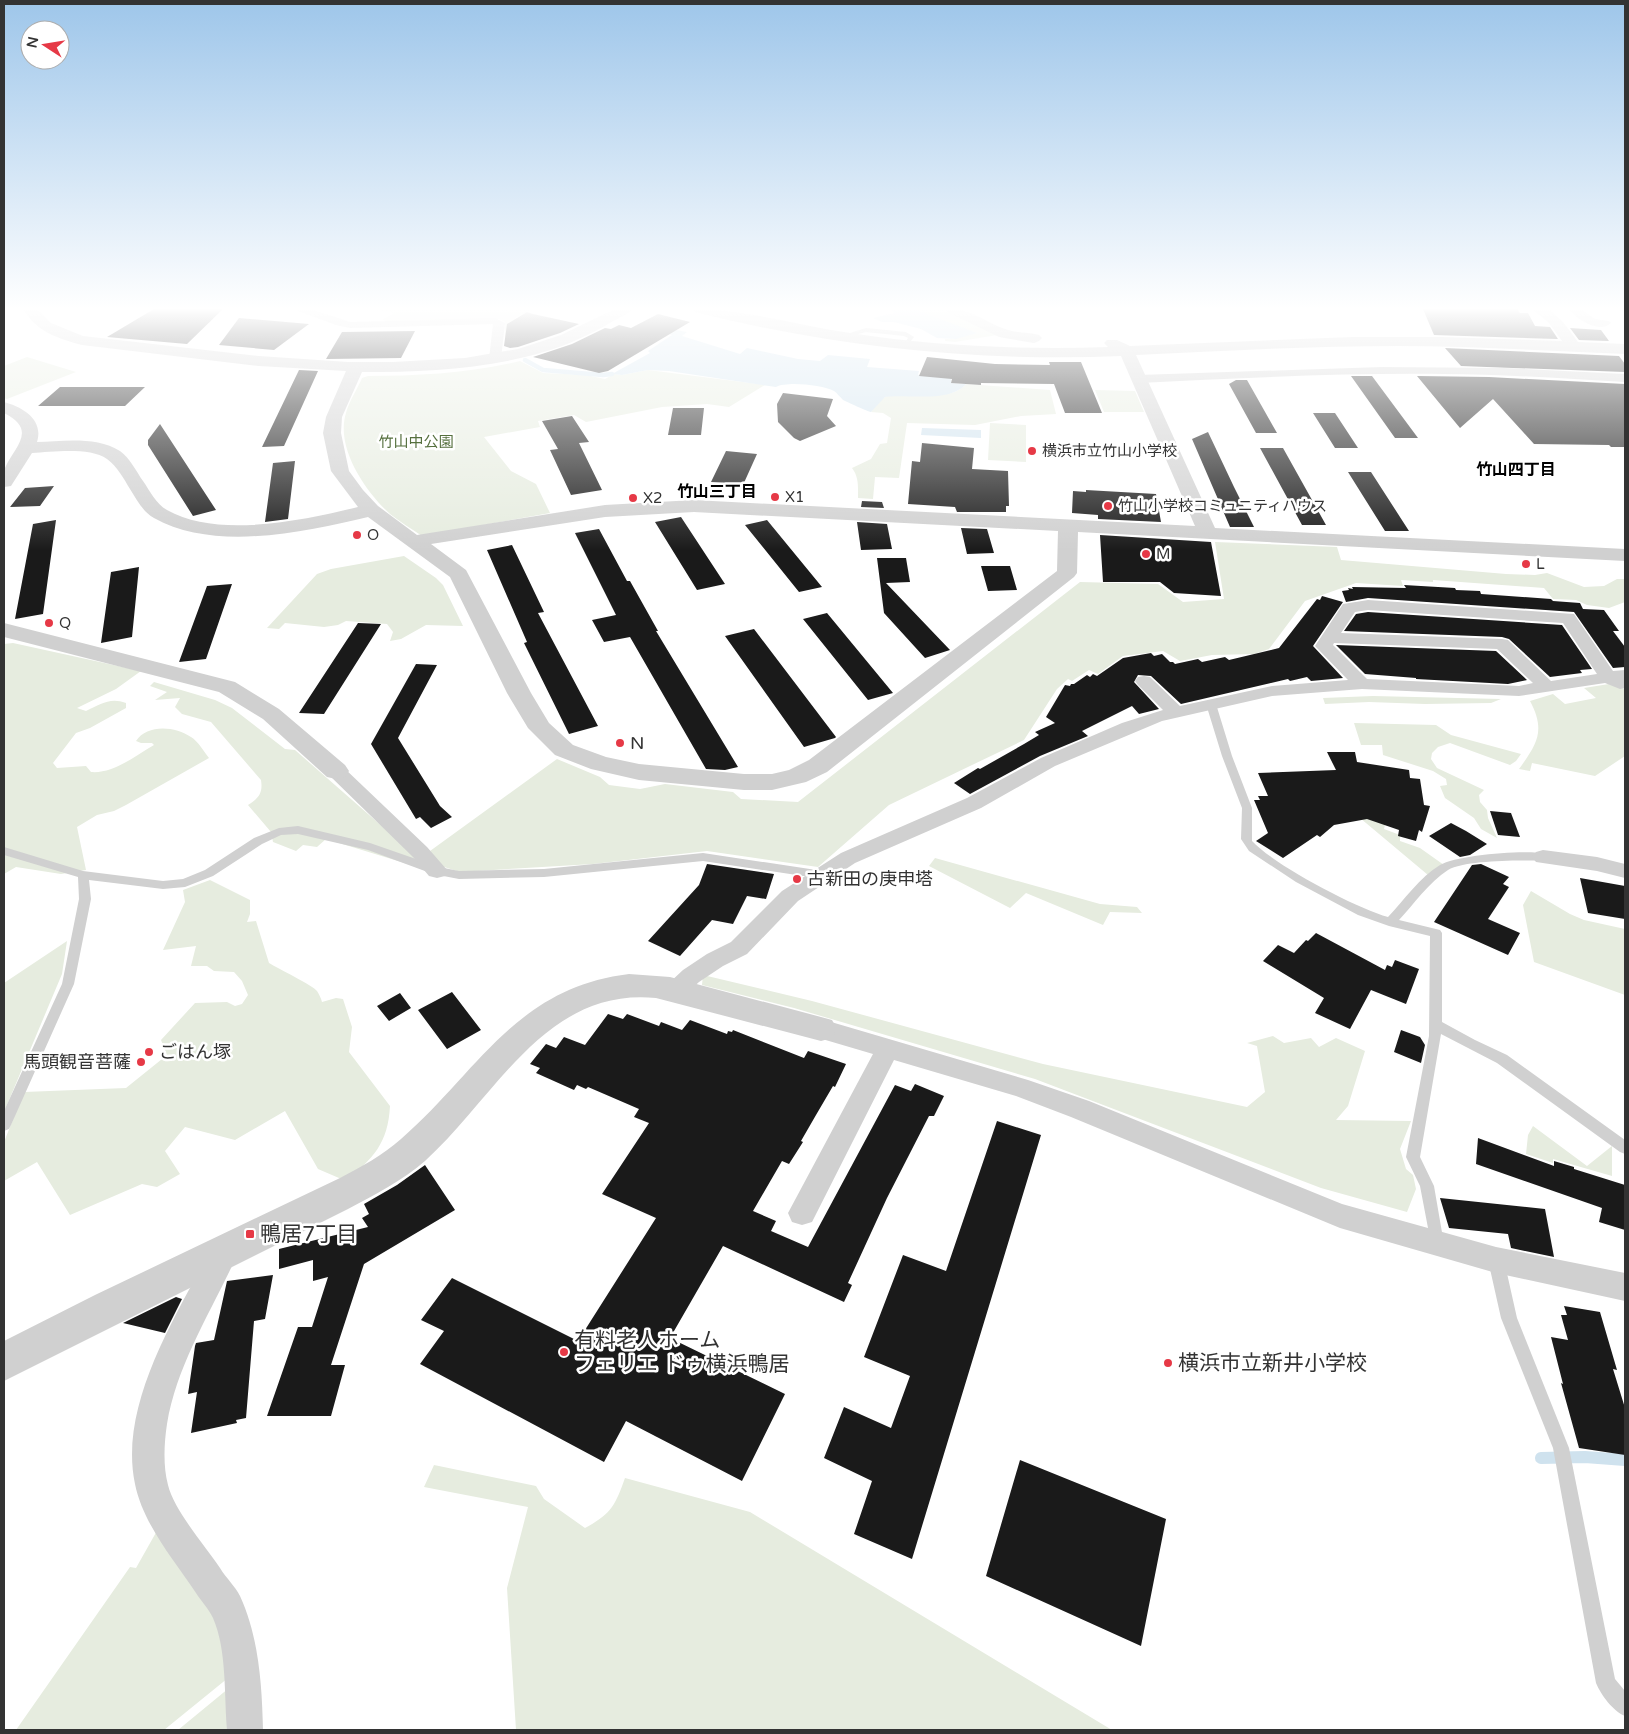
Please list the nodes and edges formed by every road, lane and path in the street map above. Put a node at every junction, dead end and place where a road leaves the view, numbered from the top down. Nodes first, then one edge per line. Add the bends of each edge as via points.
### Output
1 (345, 390) edge
2 (1144, 390) edge
3 (4, 408) edge
4 (25, 448) junction
5 (4, 482) edge
6 (371, 510) junction
7 (1068, 527) junction
8 (1208, 533) junction
9 (414, 541) junction
10 (1625, 555) edge
11 (6, 633) edge
12 (1329, 638) junction
13 (1617, 677) edge
14 (1144, 681) dead end
15 (1362, 684) junction
16 (1546, 686) junction
17 (1625, 686) edge
18 (1211, 704) junction
19 (1176, 712) junction
20 (336, 771) joint
21 (4, 851) edge
22 (1543, 857) joint
23 (437, 871) junction
24 (1625, 871) edge
25 (83, 875) junction
26 (823, 875) junction
27 (1391, 921) junction
28 (676, 990) junction
29 (1436, 1024) junction
30 (821, 1029) joint
31 (888, 1049) junction
32 (4, 1125) edge
33 (1625, 1148) edge
34 (802, 1213) dead end
35 (1437, 1244) junction
36 (224, 1252) junction
37 (1496, 1260) junction
38 (1625, 1287) edge
39 (4, 1362) edge
40 (1625, 1706) edge
41 (245, 1730) edge

1 - 6 street via 334,417 332,433 340,471
2 - 8 street
3 - 4 street via 22,416 32,428
4 - 5 street
4 - 6 street via 96,449 110,453 121,462 152,508 161,515 199,527 236,530 277,527
6 - 9 street
7 - 8 street
7 - 9 street via 667,506 605,511
7 - 9 street via 1067,573 818,766 797,776 772,782 639,772 564,750 540,728 527,707 459,574
8 - 10 street
11 - 20 street via 227,687 266,710
12 - 13 street via 1349,608 1368,605 1568,618
12 - 15 street via 1324,646
12 - 16 street via 1502,644
13 - 16 street
13 - 17 street
14 - 19 street
15 - 16 street via 1519,691
15 - 18 street via 1272,691
18 - 19 street
18 - 27 lane via 1226,756 1250,818 1248,844 1268,860 1362,912
19 - 26 street via 1129,727 1048,762 974,804 848,858
20 - 23 street
21 - 25 lane
22 - 24 street
22 - 27 lane via 1488,858 1445,867
23 - 25 lane via 370,847 298,830 280,832 258,841 208,873 184,883 163,885
23 - 26 lane via 458,875 544,873 702,857
25 - 32 lane via 85,899 68,984
26 - 28 street via 790,896 739,948 715,960
27 - 29 lane via 1436,933
28 - 30 street
28 - 36 street via 626,985 583,996 554,1010 521,1034 412,1151 341,1194
29 - 33 lane via 1502,1059
29 - 35 lane via 1413,1157 1427,1186
30 - 31 street
31 - 34 street
31 - 35 street via 1080,1108 1340,1216
35 - 37 street
36 - 39 street
36 - 41 street via 169,1363 153,1411 148,1460 151,1485 160,1508 228,1610 238,1650
37 - 38 street
37 - 40 lane via 1510,1318 1561,1448 1606,1683

